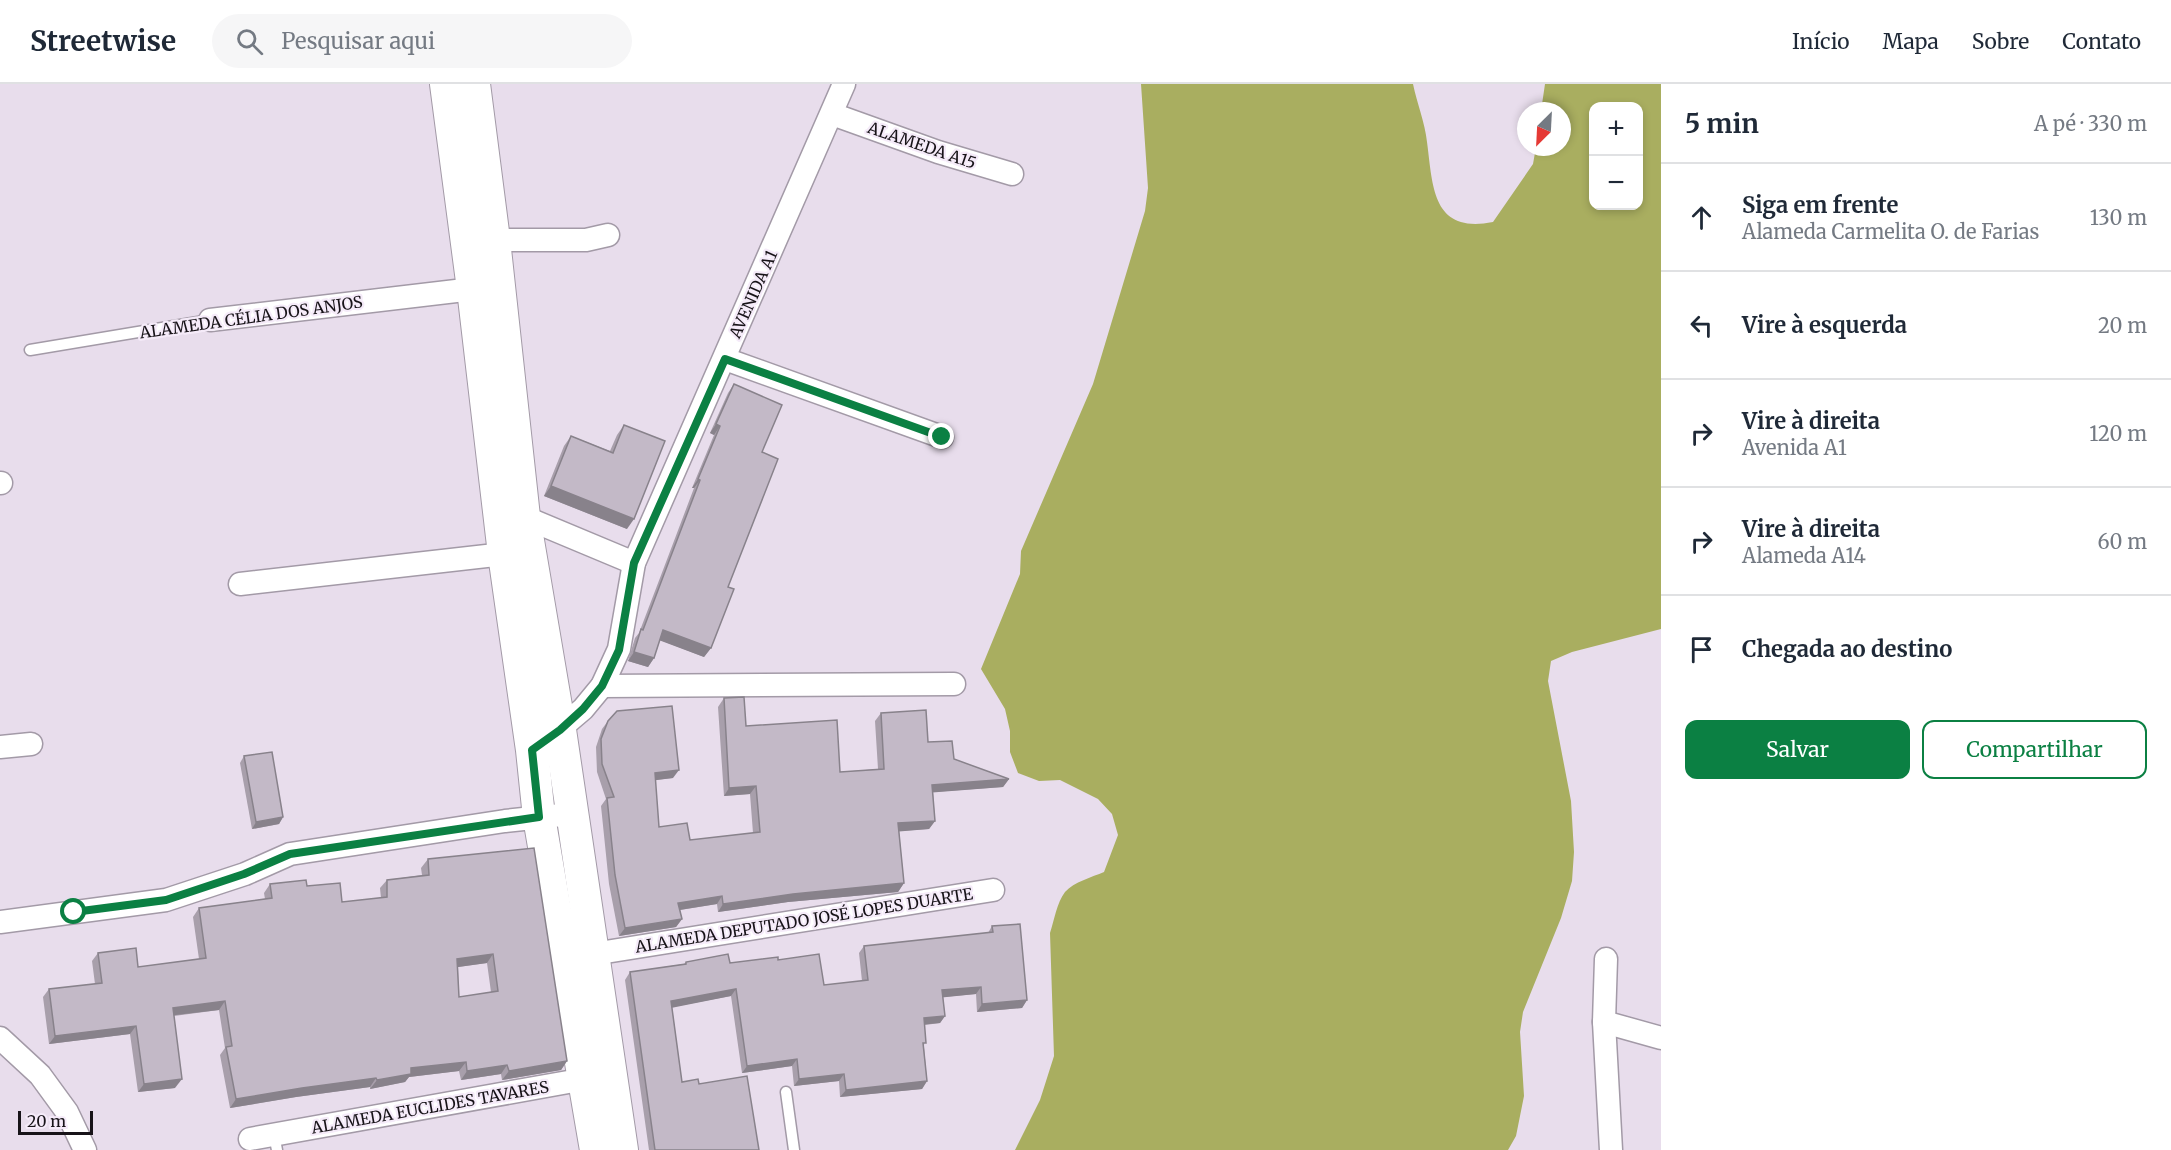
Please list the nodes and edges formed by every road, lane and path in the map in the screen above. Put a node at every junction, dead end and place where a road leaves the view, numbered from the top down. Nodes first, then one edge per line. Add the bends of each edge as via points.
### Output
1 (446, 84) edge
2 (474, 84) edge
3 (844, 84) edge
4 (832, 114) junction
5 (1012, 174) dead end
6 (608, 235) dead end
7 (494, 240) junction
8 (473, 289) junction
9 (210, 320) joint
10 (30, 350) dead end
11 (725, 359) junction
12 (942, 437) dead end
13 (524, 517) junction
14 (504, 554) junction
15 (634, 563) junction
16 (240, 584) dead end
17 (954, 684) dead end
18 (602, 686) junction
19 (560, 730) junction
20 (31, 744) dead end
21 (0, 747) edge
22 (532, 750) junction
23 (571, 814) junction
24 (539, 817) junction
25 (993, 890) dead end
26 (0, 922) edge
27 (603, 952) junction
28 (1606, 960) dead end
29 (1604, 1023) junction
30 (0, 1038) edge
31 (1661, 1038) edge
32 (585, 1079) junction
33 (786, 1092) dead end
34 (250, 1139) dead end
35 (276, 1143) edge
36 (85, 1150) edge
37 (596, 1150) edge
38 (622, 1150) edge
39 (794, 1150) edge
40 (1611, 1150) edge

1 - 8 street
2 - 7 street
3 - 4 street, AVENIDA A1
4 - 5 street, ALAMEDA A15
4 - 11 street, AVENIDA A1
6 - 7 street via 586,240
7 - 13 street
8 - 9 street, ALAMEDA CÉLIA DOS ANJOS
8 - 14 street
9 - 10 lane, ALAMEDA CÉLIA DOS ANJOS
11 - 12 street
11 - 15 street, AVENIDA A1
13 - 15 street
13 - 19 street
14 - 16 street
14 - 22 street
15 - 18 street, AVENIDA A1 via 619,650
17 - 18 street
18 - 19 street, AVENIDA A1
19 - 22 street, AVENIDA A1
19 - 23 street
20 - 21 street
22 - 24 street
23 - 24 street
23 - 27 street
24 - 26 street via 290,854 166,900
24 - 32 street
25 - 27 street, ALAMEDA DEPUTADO JOSÉ LOPES DUARTE
27 - 38 street
28 - 29 street
29 - 31 street
29 - 40 street
30 - 36 street via 40,1075 67,1112
32 - 35 street, ALAMEDA EUCLIDES TAVARES
32 - 37 street
33 - 39 lane
34 - 35 street, ALAMEDA EUCLIDES TAVARES

